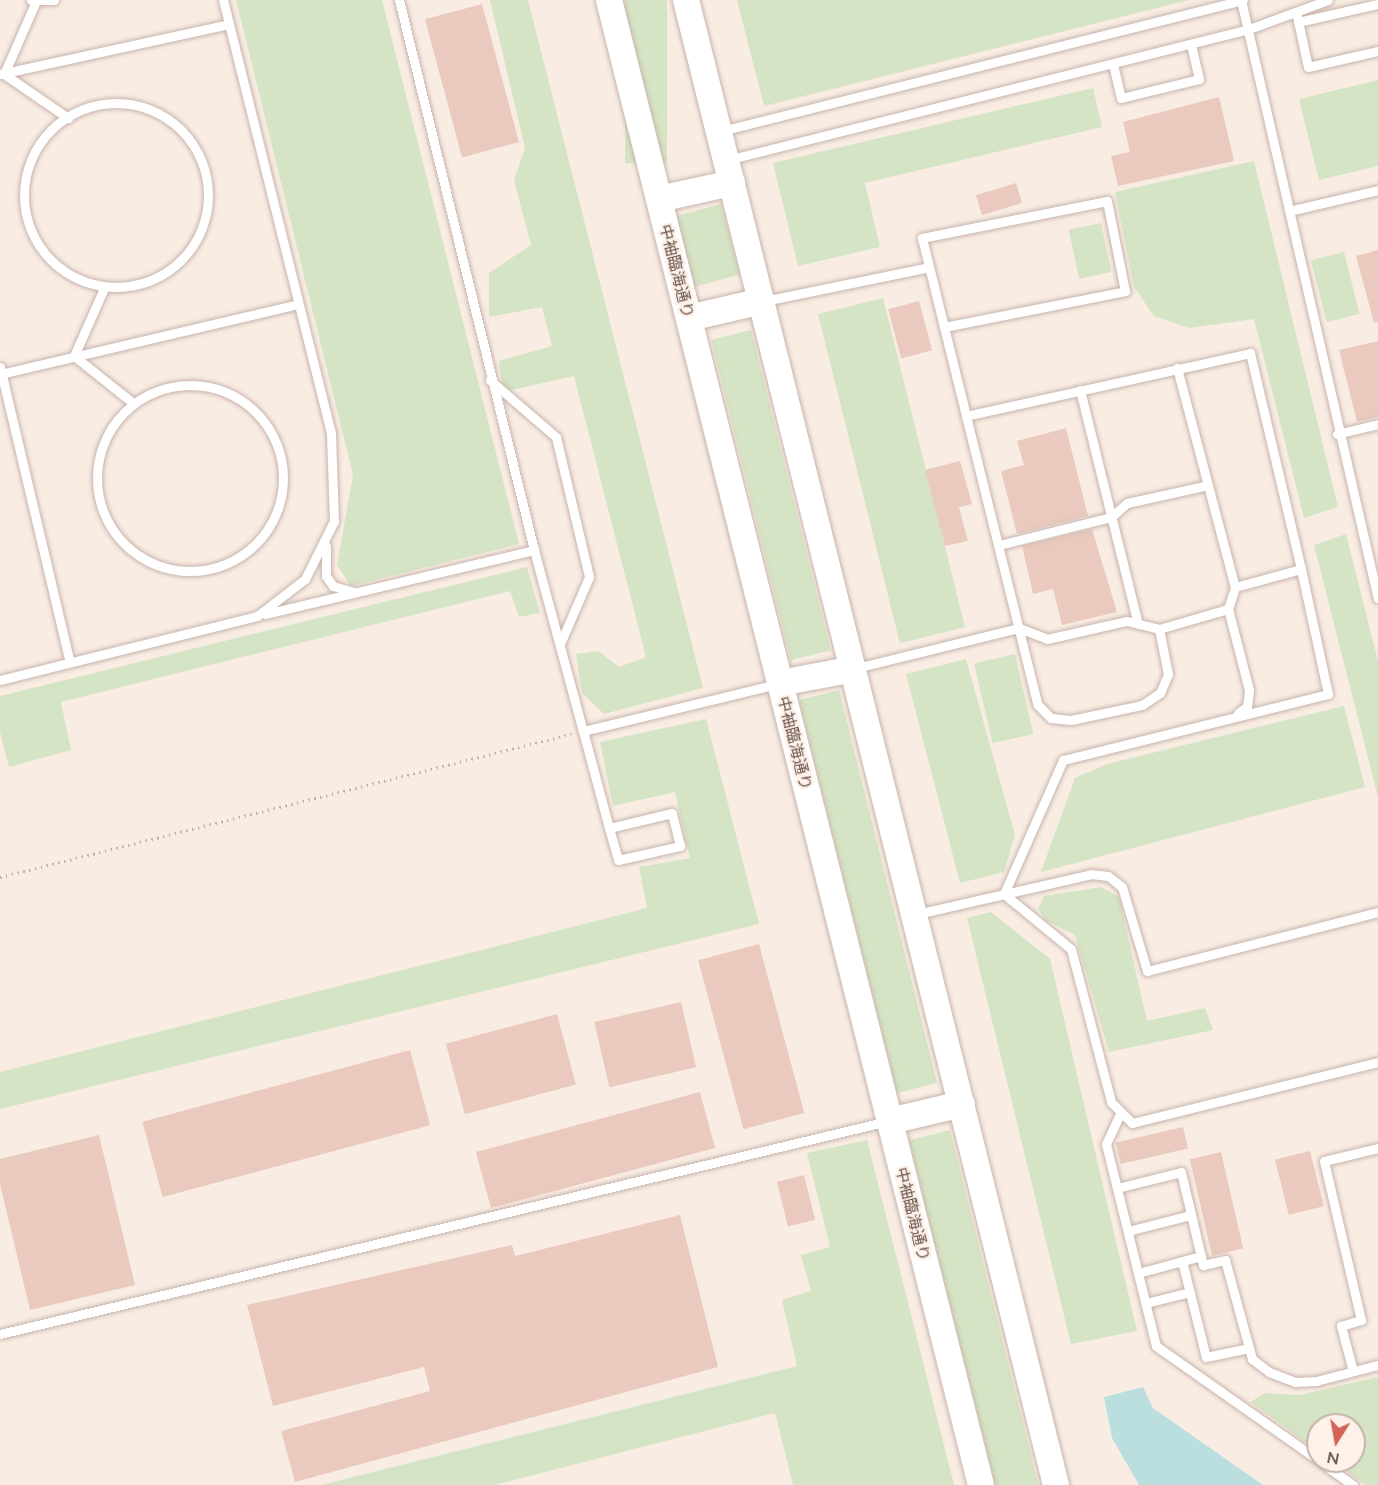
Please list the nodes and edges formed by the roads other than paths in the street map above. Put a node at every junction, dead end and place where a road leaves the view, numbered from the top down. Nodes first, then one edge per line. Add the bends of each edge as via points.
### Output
1 (54, 0) edge
2 (223, 0) edge
3 (399, 0) edge
4 (609, 0) edge
5 (686, 0) edge
6 (1242, 0) edge
7 (1328, 0) edge
8 (33, 1) edge
9 (1378, 4) edge
10 (1296, 12) junction
11 (1298, 22) junction
12 (229, 24) junction
13 (1249, 29) junction
14 (1191, 44) junction
15 (1378, 51) edge
16 (1113, 64) junction
17 (2, 74) edge
18 (68, 118) junction
19 (719, 131) junction
20 (729, 172) junction
21 (1378, 190) edge
22 (659, 199) junction
23 (1289, 211) junction
24 (929, 267) junction
25 (105, 286) junction
26 (762, 302) junction
27 (298, 303) junction
28 (689, 318) junction
29 (944, 327) junction
30 (74, 357) junction
31 (1177, 368) junction
32 (1, 372) edge
33 (490, 380) junction
34 (1080, 390) junction
35 (133, 403) junction
36 (966, 416) junction
37 (1378, 424) edge
38 (1337, 434) junction
39 (1208, 485) junction
40 (1111, 517) junction
41 (326, 543) junction
42 (999, 545) junction
43 (534, 550) junction
44 (1302, 569) junction
45 (1235, 587) junction
46 (362, 592) junction
47 (1378, 600) edge
48 (1228, 609) junction
49 (257, 616) junction
50 (1138, 624) junction
51 (1019, 628) junction
52 (1159, 628) junction
53 (560, 644) junction
54 (70, 662) junction
55 (854, 669) junction
56 (0, 680) edge
57 (780, 683) junction
58 (1238, 713) junction
59 (583, 731) junction
60 (609, 828) junction
61 (1004, 894) junction
62 (1378, 912) edge
63 (915, 915) junction
64 (1378, 1062) edge
65 (962, 1104) junction
66 (1119, 1116) junction
67 (890, 1120) junction
68 (1378, 1148) edge
69 (1117, 1188) junction
70 (1191, 1215) junction
71 (1128, 1231) junction
72 (1201, 1256) junction
73 (1182, 1261) junction
74 (1138, 1273) junction
75 (1190, 1292) junction
76 (1146, 1303) junction
77 (0, 1334) edge
78 (1249, 1348) junction
79 (1378, 1365) edge
80 (1353, 1371) junction
81 (1306, 1452) edge
82 (1336, 1473) edge
83 (981, 1485) edge
84 (1056, 1485) edge
85 (1353, 1485) edge

1 - 8 lane
2 - 12 lane
3 - 33 lane
4 - 22 street, 中袖臨海通り
5 - 19 street
6 - 13 lane
6 - 19 lane
7 - 10 lane
8 - 17 lane
9 - 11 lane
10 - 11 lane
10 - 13 lane
11 - 15 lane via 1308,67
12 - 17 lane
12 - 27 lane
13 - 14 lane
13 - 23 lane
14 - 16 lane
14 - 16 lane via 1199,79 1121,98
16 - 20 lane
17 - 18 lane
18 - 25 lane via 49,130 25,171 28,226 52,263 87,284
18 - 25 lane via 88,106 120,102 145,106 174,121 201,154 210,185 209,212 196,244 162,277 120,288
19 - 20 street
20 - 22 street
20 - 26 street
21 - 23 lane
22 - 28 street, 中袖臨海通り
23 - 38 lane
24 - 26 lane
24 - 29 lane
24 - 29 lane via 922,238 1107,201 1125,291
25 - 30 lane
26 - 28 street
26 - 55 street
27 - 30 lane
27 - 41 lane via 331,433 337,490
28 - 57 street, 中袖臨海通り
29 - 36 lane
30 - 32 lane
30 - 35 lane
31 - 34 lane
31 - 39 lane
31 - 44 lane via 1250,353
32 - 54 lane
33 - 43 lane
33 - 53 lane via 556,437 590,577
34 - 36 lane
34 - 40 lane
35 - 35 lane via 162,388 194,384 226,391 261,415 278,443 285,475 270,528 248,552 204,571 172,570 139,557 115,534 100,507 97,462 108,432
36 - 42 lane
37 - 38 lane
38 - 47 lane
39 - 40 lane via 1127,503
39 - 45 lane
40 - 42 lane
40 - 50 lane
41 - 46 lane via 326,576 333,586
41 - 49 lane via 305,579
42 - 51 lane
43 - 46 lane
43 - 53 lane
44 - 45 lane
44 - 58 lane via 1328,694
45 - 48 lane
46 - 49 lane
48 - 52 lane
48 - 58 lane via 1250,690 1247,706
49 - 54 lane
50 - 51 lane via 1047,639
50 - 52 lane
51 - 52 lane via 1038,705 1051,718 1071,720 1142,705 1160,693 1168,674
51 - 55 lane
53 - 59 lane
54 - 56 lane
55 - 57 street
55 - 63 street
57 - 59 lane
57 - 67 street, 中袖臨海通り
58 - 61 lane via 1063,760
59 - 60 lane
60 - 60 lane via 618,860 680,846 672,813
61 - 62 lane via 1091,874 1108,876 1122,887 1147,971
61 - 63 lane
61 - 66 lane via 1071,949
63 - 65 street
64 - 66 lane via 1145,1124
65 - 67 street
65 - 84 street
66 - 69 lane via 1106,1143
67 - 77 lane
67 - 83 street, 中袖臨海通り
68 - 80 lane via 1324,1161 1361,1320 1341,1326
69 - 70 lane via 1181,1172
69 - 71 lane
70 - 71 lane
70 - 72 lane
71 - 74 lane
72 - 73 lane
72 - 78 lane via 1203,1265 1225,1260
73 - 74 lane
73 - 75 lane
74 - 76 lane
75 - 76 lane
75 - 78 lane via 1206,1357
76 - 81 lane via 1156,1346
78 - 80 lane via 1252,1359 1269,1372 1295,1382
79 - 80 lane
82 - 85 lane

